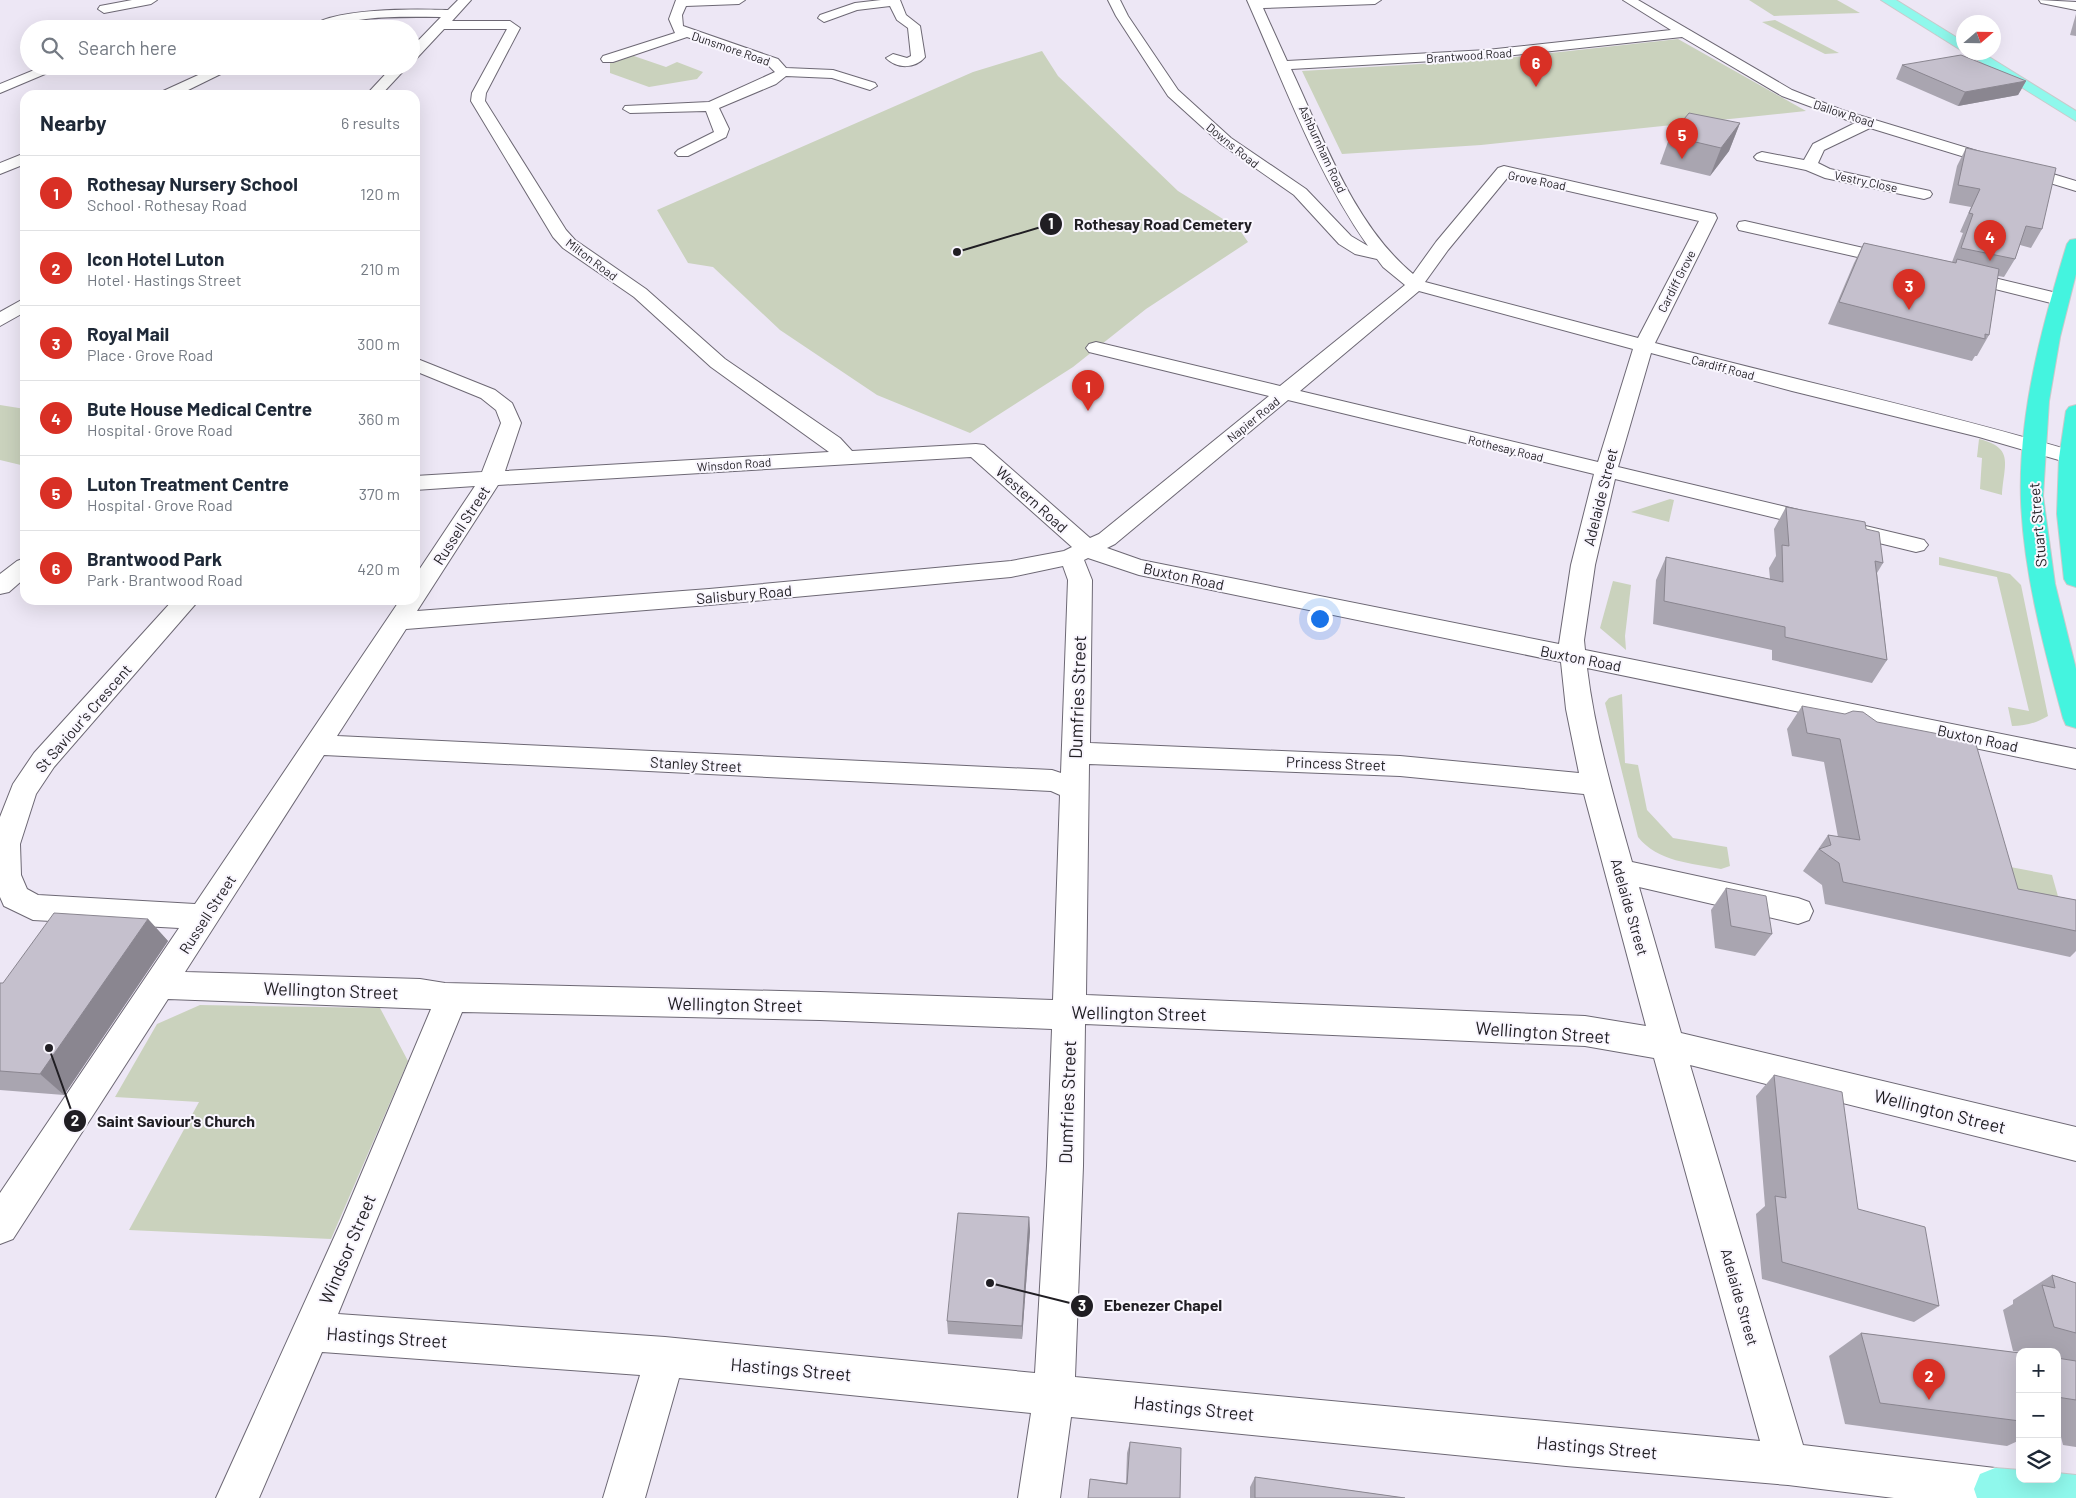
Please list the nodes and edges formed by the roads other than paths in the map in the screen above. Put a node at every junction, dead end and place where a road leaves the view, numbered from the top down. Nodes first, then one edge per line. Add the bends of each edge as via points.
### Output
1 (151, 0) edge
2 (465, 0) edge
3 (739, 0) edge
4 (1114, 0) edge
5 (1375, 0) edge
6 (1629, 0) edge
7 (1887, 0) edge
8 (2045, 0) edge
9 (681, 1) edge
10 (894, 1) edge
11 (1255, 3) edge
12 (100, 4) edge
13 (2076, 6) edge
14 (824, 18) dead end
15 (111, 20) edge
16 (339, 20) edge
17 (446, 20) junction
18 (687, 33) junction
19 (1683, 33) junction
20 (1956, 43) edge
21 (420, 47) edge
22 (893, 58) dead end
23 (608, 59) dead end
24 (1984, 60) edge
25 (1284, 65) junction
26 (1999, 69) junction
27 (782, 72) junction
28 (35, 75) edge
29 (210, 75) edge
30 (392, 75) edge
31 (870, 86) dead end
32 (0, 89) edge
33 (177, 90) edge
34 (378, 90) edge
35 (712, 106) junction
36 (630, 109) dead end
37 (2074, 115) edge
38 (1870, 122) junction
39 (682, 153) dead end
40 (1762, 157) dead end
41 (20, 160) edge
42 (1809, 165) junction
43 (0, 169) edge
44 (2076, 186) edge
45 (1924, 194) dead end
46 (1709, 218) joint
47 (1745, 226) dead end
48 (2076, 244) edge
49 (1384, 255) junction
50 (1910, 264) edge
51 (1948, 272) edge
52 (1414, 284) junction
53 (2059, 299) junction
54 (20, 307) edge
55 (0, 320) edge
56 (1644, 345) junction
57 (1096, 348) dead end
58 (420, 366) edge
59 (1284, 394) junction
60 (2076, 411) edge
61 (2033, 445) junction
62 (976, 450) joint
63 (846, 457) junction
64 (2073, 458) edge
65 (1606, 472) junction
66 (491, 479) junction
67 (420, 483) edge
68 (1916, 545) dead end
69 (1079, 553) junction
70 (20, 570) edge
71 (2076, 579) edge
72 (0, 586) edge
73 (420, 587) edge
74 (183, 605) edge
75 (405, 611) edge
76 (1572, 657) junction
77 (2076, 718) edge
78 (318, 745) junction
79 (1075, 752) junction
80 (2076, 759) edge
81 (1596, 786) junction
82 (1073, 788) junction
83 (1620, 871) junction
84 (3, 876) edge
85 (1798, 910) dead end
86 (204, 917) junction
87 (161, 985) junction
88 (445, 997) junction
89 (1070, 1009) junction
90 (1668, 1045) junction
91 (2076, 1144) edge
92 (0, 1226) edge
93 (310, 1332) junction
94 (665, 1357) junction
95 (1054, 1393) junction
96 (1788, 1464) junction
97 (1997, 1493) edge
98 (2076, 1496) edge
99 (237, 1498) edge
100 (624, 1498) edge
101 (1039, 1498) edge

1 - 12 street
2 - 17 street
3 - 9 street, Dunsmore Road
4 - 49 street, Downs Road via 1173,93 1226,141 1300,192 1345,240 1361,250
5 - 11 street
6 - 19 street, Dallow Road
7 - 20 main road
8 - 13 street
9 - 18 street, Dunsmore Road via 675,15 676,25
10 - 14 street via 855,7
10 - 22 street via 901,17 914,26 918,57 914,65
11 - 25 street, Ashburnham Road
12 - 15 street
16 - 17 street via 368,14
17 - 21 street
17 - 63 street, Milton Road via 514,28 478,100 559,233 569,244 640,293 718,363 832,443
18 - 23 street, Dunsmore Road
18 - 27 street, Dunsmore Road via 773,62
19 - 25 street, Brantwood Road via 1488,54
19 - 38 street, Dallow Road via 1787,93
24 - 26 main road
25 - 49 street, Ashburnham Road via 1353,213
26 - 37 main road
26 - 37 main road via 2069,96 2064,105
27 - 31 street via 833,74
27 - 35 street, Dunsmore Road via 771,81
28 - 32 street
29 - 33 street
30 - 34 street
35 - 36 street, Dunsmore Road
35 - 39 street via 721,134
38 - 42 street via 1818,147
38 - 44 street, Dallow Road
40 - 42 street, Vestry Close
41 - 43 street
42 - 45 street, Vestry Close via 1825,172
46 - 52 street, Grove Road via 1504,172
46 - 56 street, Cardiff Grove
47 - 50 street
48 - 53 highway, Stuart Street
49 - 52 street, Ashburnham Road
51 - 53 street
52 - 56 street, Cardiff Road
52 - 59 street, Napier Road via 1412,289
53 - 61 highway, Stuart Street
54 - 55 street
56 - 61 street, Cardiff Road
56 - 65 street, Adelaide Street
57 - 59 street, Rothesay Road
58 - 66 street, Russell Street via 488,394 505,407 511,423
59 - 65 street, Rothesay Road
59 - 69 street, Napier Road via 1107,539
60 - 64 highway
61 - 64 street, Cardiff Road
61 - 77 highway, Stuart Street via 2032,498 2041,579
62 - 63 street, Winsdon Road
62 - 69 street, Western Road
63 - 66 street, Winsdon Road
64 - 71 highway via 2068,514
65 - 68 street, Rothesay Road
65 - 76 street, Adelaide Street via 1572,624
66 - 67 street, Winsdon Road
66 - 73 street, Russell Street
69 - 75 street, Salisbury Road via 1011,568 878,582
69 - 76 street, Buxton Road
69 - 79 street, Dumfries Street
70 - 72 street
74 - 84 street, St Saviour's Crescent via 44,760 23,792 5,844
75 - 78 street, Russell Street
76 - 80 street, Buxton Road
76 - 81 street, Adelaide Street via 1579,709
78 - 82 street, Stanley Street via 1052,781
78 - 86 street, Russell Street
79 - 81 street, Princess Street via 1400,766
79 - 82 street, Dumfries Street
81 - 83 street, Adelaide Street
82 - 89 street, Dumfries Street
83 - 85 street
83 - 90 street, Adelaide Street
84 - 86 street, St Saviour's Crescent via 15,897 33,907
86 - 87 street, Russell Street
87 - 88 street, Wellington Street via 420,993
87 - 92 street, Russell Street
88 - 89 street, Wellington Street via 820,1006 1049,1016
88 - 93 street, Windsor Street via 447,1009
89 - 90 street, Wellington Street via 1586,1031
89 - 95 street, Dumfries Street
90 - 91 street, Wellington Street
90 - 96 street, Adelaide Street
93 - 94 street, Hastings Street
93 - 99 street, Windsor Street
94 - 95 street, Hastings Street
94 - 100 street
95 - 96 street, Hastings Street
95 - 101 street, Dumfries Street
96 - 97 street, Hastings Street
97 - 98 main road, Hastings Street

